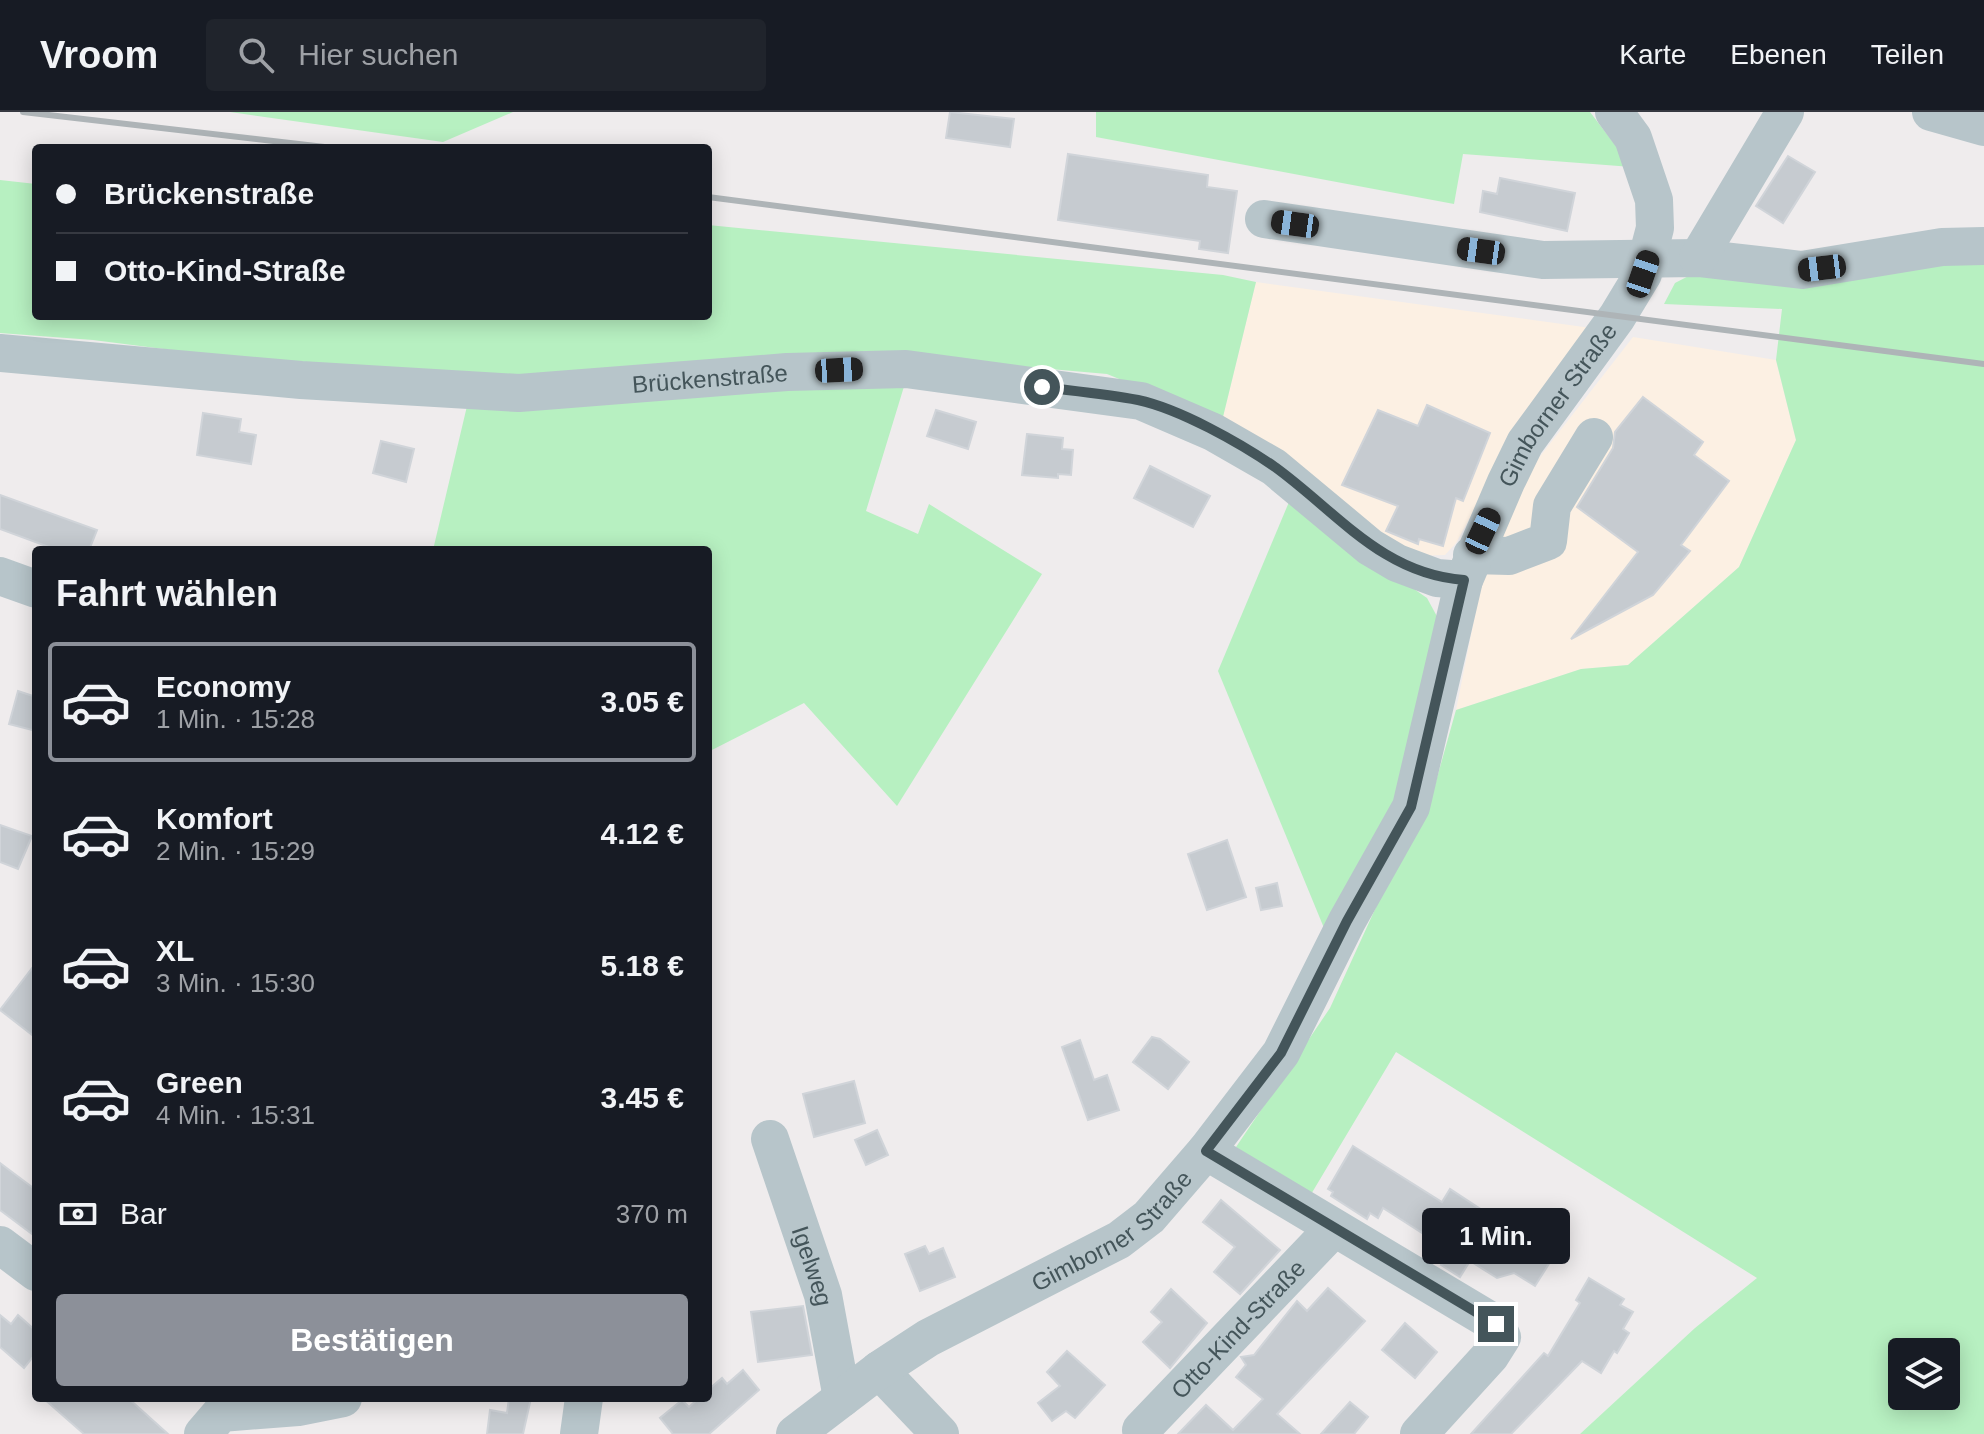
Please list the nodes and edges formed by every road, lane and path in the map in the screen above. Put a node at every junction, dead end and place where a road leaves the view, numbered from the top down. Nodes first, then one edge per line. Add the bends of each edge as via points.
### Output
1 (1614, 112) edge
2 (1785, 112) edge
3 (1931, 112) edge
4 (1984, 127) edge
5 (1264, 219) dead end
6 (1984, 246) edge
7 (1649, 258) junction
8 (1698, 258) junction
9 (0, 353) edge
10 (1594, 437) dead end
11 (1468, 568) junction
12 (0, 576) edge
13 (32, 588) edge
14 (770, 1139) dead end
15 (1206, 1151) junction
16 (1334, 1228) junction
17 (0, 1245) edge
18 (32, 1269) edge
19 (879, 1370) junction
20 (842, 1398) junction
21 (323, 1402) edge
22 (208, 1415) edge
23 (1141, 1430) dead end
24 (795, 1434) edge
25 (940, 1434) edge
26 (1419, 1434) edge

1 - 7 street, Gimborner Straße via 1633,138 1654,200
2 - 8 street
3 - 4 street
5 - 7 street via 1543,260
6 - 8 street via 1942,247 1802,270
7 - 8 street
7 - 11 street, Gimborner Straße via 1617,317 1525,443
9 - 11 street, Brückenstraße via 519,393 787,372 906,369 1141,401 1213,432 1274,467 1397,563 1437,578
10 - 11 street, Brückenstraße via 1552,506 1548,541
11 - 15 street, Gimborner Straße via 1411,807 1281,1053
12 - 13 street
14 - 20 street, Igelweg via 823,1295
15 - 16 street
15 - 19 street, Gimborner Straße via 1149,1217 1119,1240 972,1313
16 - 23 street, Otto-Kind-Straße
16 - 26 street via 1496,1324 1502,1337
17 - 18 street
19 - 20 street, Gimborner Straße
19 - 25 street
20 - 24 street, Gimborner Straße
21 - 22 street

